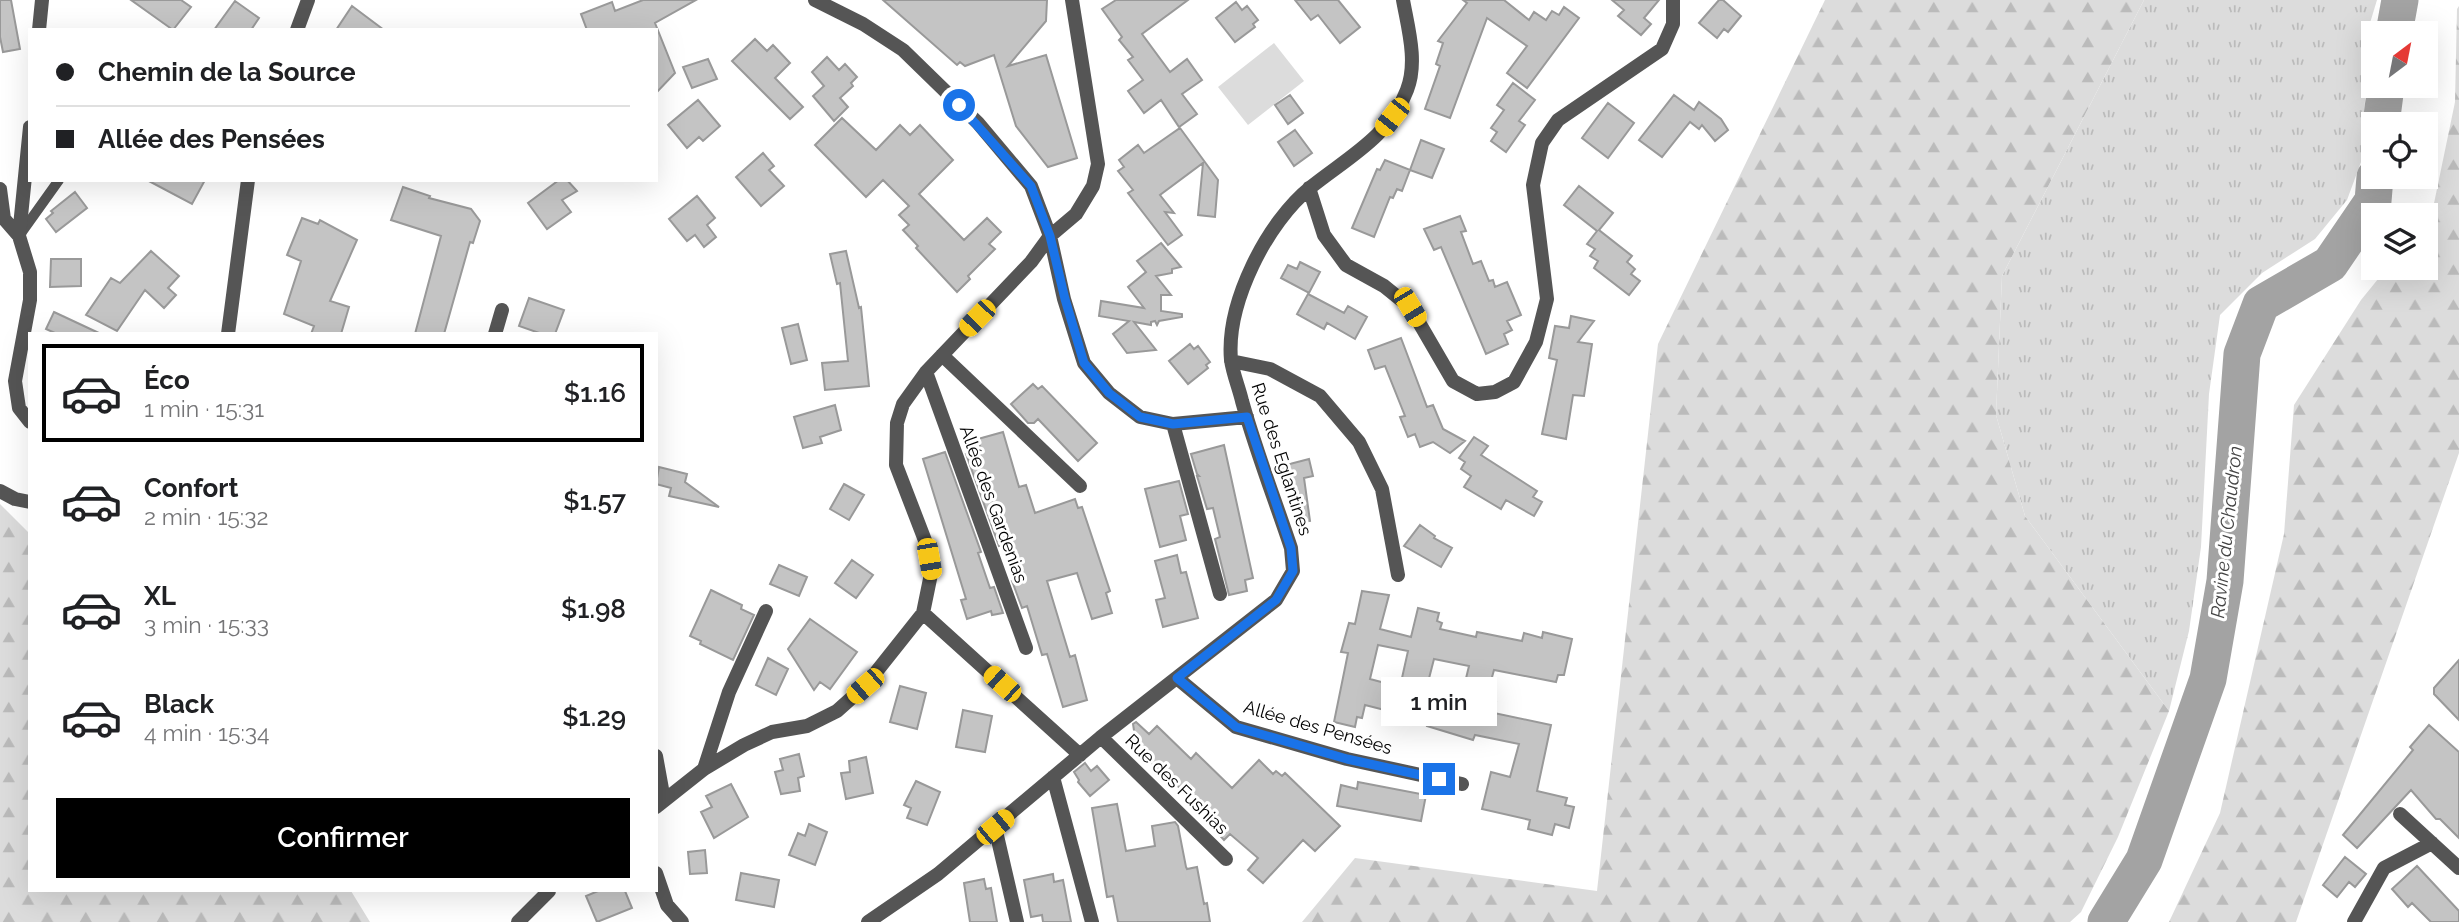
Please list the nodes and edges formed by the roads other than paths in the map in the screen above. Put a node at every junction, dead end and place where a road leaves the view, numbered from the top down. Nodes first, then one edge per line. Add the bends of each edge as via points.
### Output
1 (42, 0) edge
2 (308, 0) edge
3 (815, 0) edge
4 (1072, 0) edge
5 (1403, 0) edge
6 (1673, 0) edge
7 (39, 28) edge
8 (298, 28) edge
9 (28, 147) edge
10 (57, 182) edge
11 (248, 182) edge
12 (1309, 188) junction
13 (0, 189) edge
14 (2, 216) edge
15 (19, 236) junction
16 (1050, 236) junction
17 (502, 310) dead end
18 (228, 332) edge
19 (496, 332) edge
20 (942, 355) junction
21 (1231, 361) junction
22 (926, 372) junction
23 (1247, 417) junction
24 (28, 419) edge
25 (1173, 424) junction
26 (1080, 486) dead end
27 (0, 491) edge
28 (28, 502) edge
29 (1398, 575) dead end
30 (1220, 594) dead end
31 (765, 611) dead end
32 (923, 613) junction
33 (1026, 648) dead end
34 (1177, 678) junction
35 (1101, 737) junction
36 (1080, 755) junction
37 (704, 769) junction
38 (1054, 777) junction
39 (658, 780) edge
40 (1462, 783) dead end
41 (660, 804) edge
42 (2400, 814) dead end
43 (995, 827) junction
44 (2432, 843) junction
45 (1226, 859) dead end
46 (2459, 868) edge
47 (658, 879) edge
48 (548, 892) edge
49 (518, 922) edge
50 (682, 922) edge
51 (868, 922) edge
52 (1017, 922) edge
53 (1092, 922) edge
54 (2354, 922) edge

1 - 7 street
2 - 8 street
3 - 16 street via 903,50 978,124 1031,186
4 - 16 street via 1098,164 1093,186 1076,214
5 - 12 street, Rue des Eglantines via 1411,46 1408,89 1382,131
6 - 12 street via 1673,24 1662,50 1558,120 1542,143 1533,185 1547,299 1536,342 1514,382 1477,394 1454,381 1410,307 1346,265 1324,235
9 - 15 street
10 - 15 lane
11 - 18 street
12 - 21 street, Rue des Eglantines via 1273,229 1243,284 1233,322
13 - 14 street
14 - 15 street
15 - 24 street via 30,272 30,300 15,380 19,408
16 - 20 street
16 - 25 street via 1084,363 1109,393 1140,417
17 - 19 street
20 - 22 street
20 - 26 street, Allée des Gardenias
21 - 23 street, Rue des Eglantines
21 - 29 street via 1270,369 1320,397 1359,442 1382,489
22 - 32 street via 903,404 895,436 896,465 926,543 931,574
22 - 33 street, Allée des Gardenias
23 - 25 street
23 - 34 street, Rue des Eglantines via 1291,548 1293,571 1276,600
25 - 30 street
27 - 28 street
31 - 37 street via 729,691
32 - 36 street
32 - 37 street via 865,686 837,711 807,726 772,732
34 - 35 street, Rue des Eglantines
34 - 40 street, Allée des Pensées via 1236,727 1347,759
35 - 36 street, Rue des Eglantines
35 - 45 street, Rue des Fushias
36 - 38 street, Rue des Eglantines
37 - 41 street
38 - 43 street, Rue des Eglantines
38 - 53 street
39 - 41 street
42 - 44 street
43 - 51 street, Rue des Eglantines
43 - 52 street
44 - 46 street
44 - 54 street via 2384,868
47 - 50 street via 667,905
48 - 49 street

